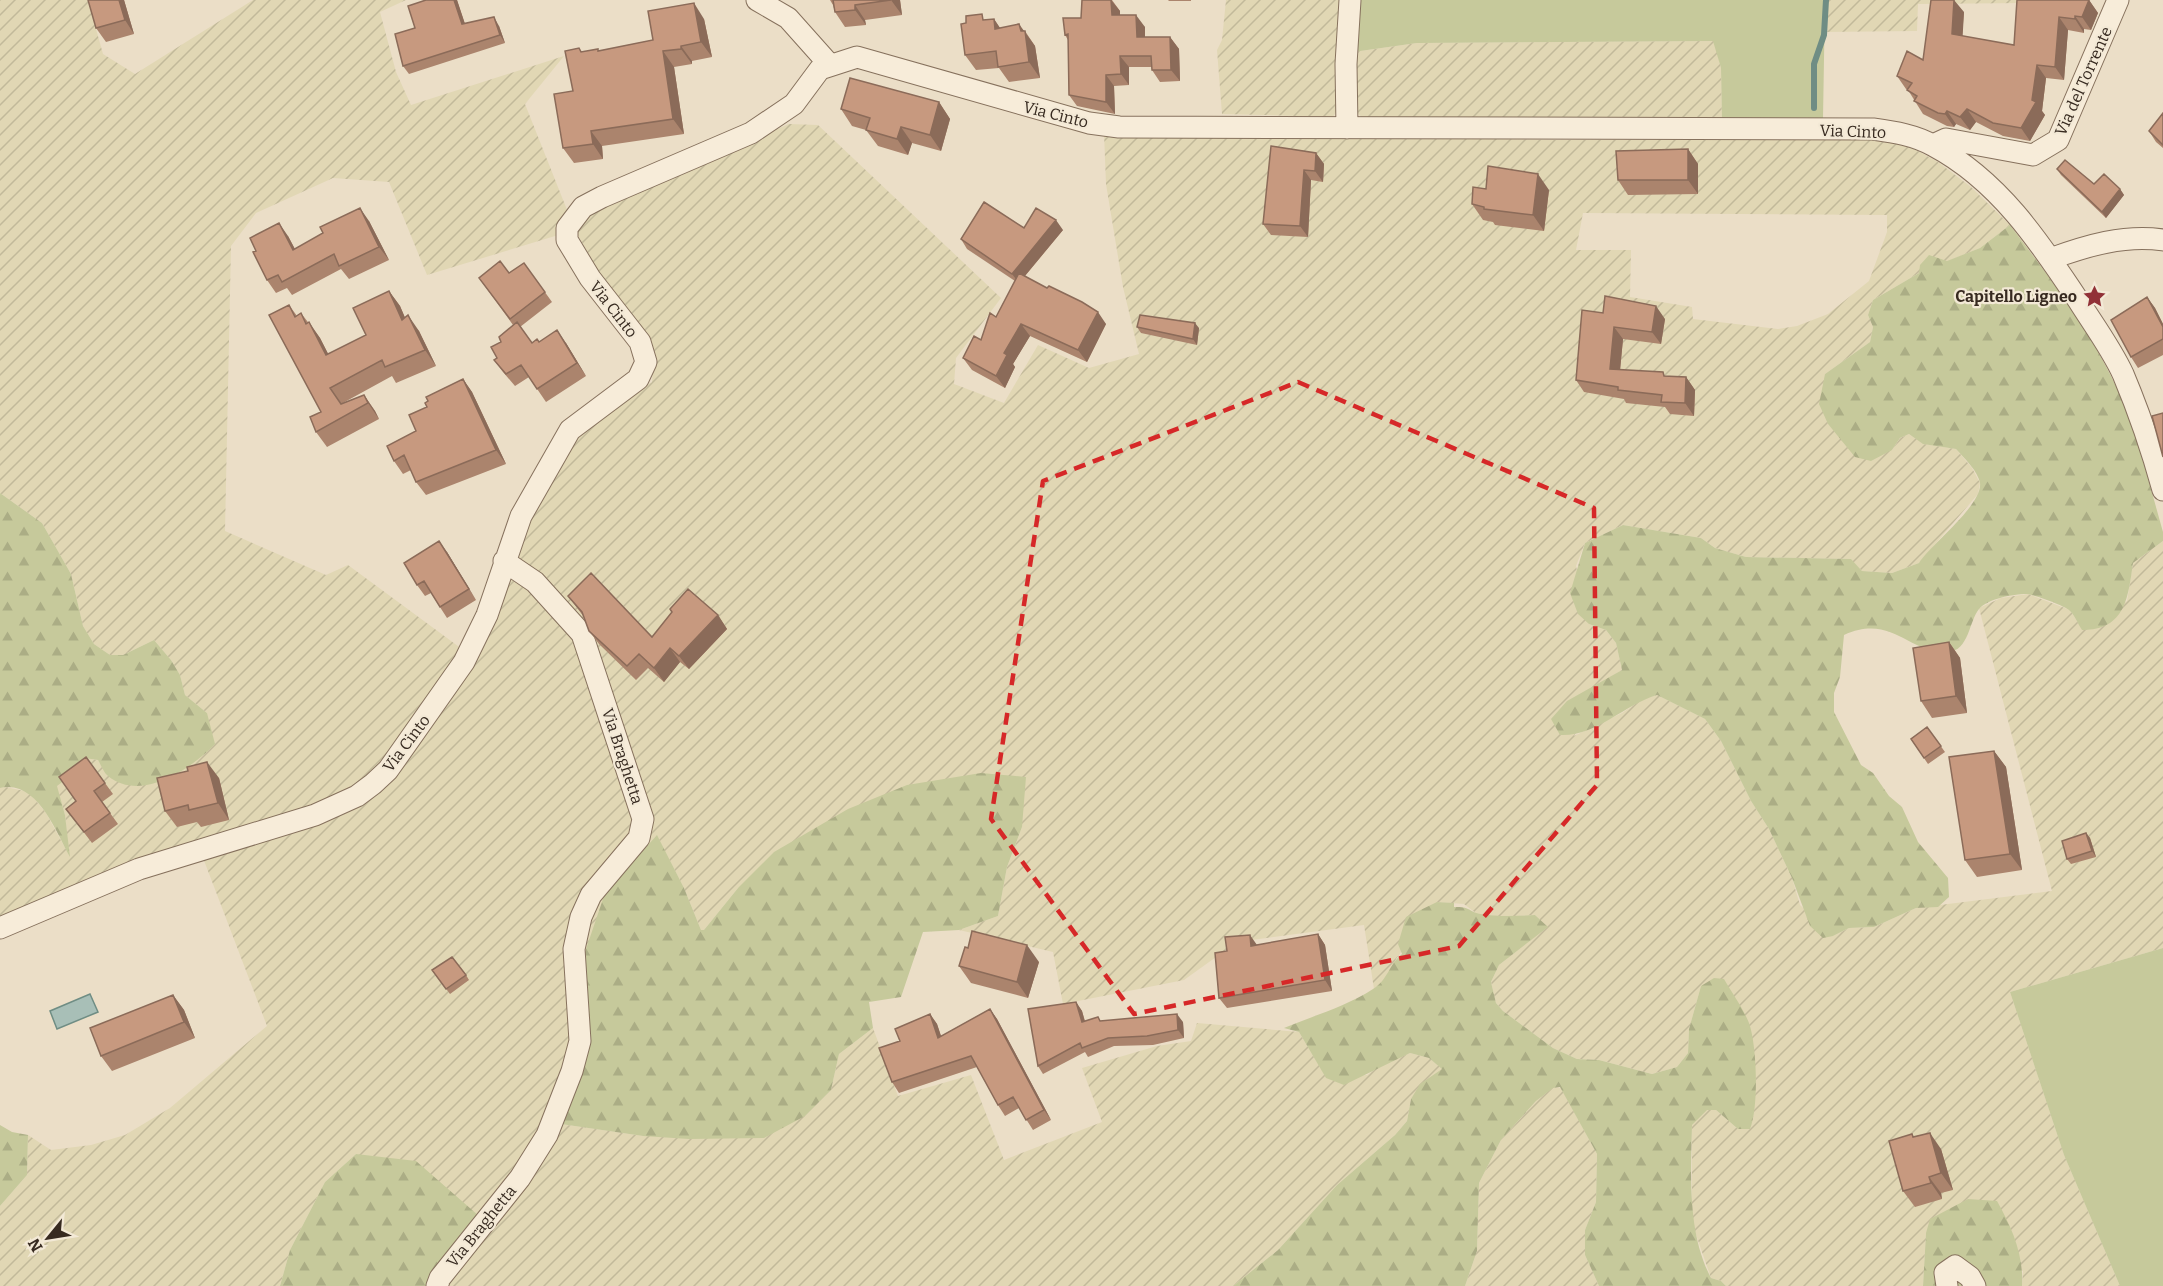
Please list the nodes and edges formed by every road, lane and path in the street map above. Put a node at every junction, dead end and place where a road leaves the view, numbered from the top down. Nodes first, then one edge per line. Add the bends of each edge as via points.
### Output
1 (757, 0) edge
2 (1350, 0) edge
3 (2118, 0) edge
4 (829, 64) junction
5 (1347, 128) junction
6 (1933, 145) junction
7 (2163, 240) edge
8 (2050, 260) junction
9 (2163, 490) edge
10 (504, 561) junction
11 (0, 928) edge
12 (437, 1286) edge
13 (1947, 1286) edge
14 (1975, 1286) edge

1 - 4 street via 788,18
2 - 5 street
3 - 6 street, Via del Torrente via 2058,140 2033,155 1946,139
4 - 5 street, Via Cinto via 857,57 887,63 1004,100 1119,127
4 - 10 street, Via Cinto via 820,69 794,105 751,133 602,197 584,207 567,228 567,240 590,278 640,342 646,362 638,379 570,430 521,516
5 - 6 street, Via Cinto via 1873,129 1904,134
6 - 8 street, Via Cinto via 2000,196
7 - 8 street via 2142,237 2080,248
8 - 9 street, Via Cinto via 2122,372
10 - 11 street, Via Cinto via 487,615 464,662 388,770 357,796 331,809 139,868
10 - 12 street, Via Braghetta via 535,582 582,634 644,819 639,838 591,895 581,917 574,949 580,1041 547,1135 520,1178
13 - 14 street via 1945,1273 1955,1266 1970,1276

